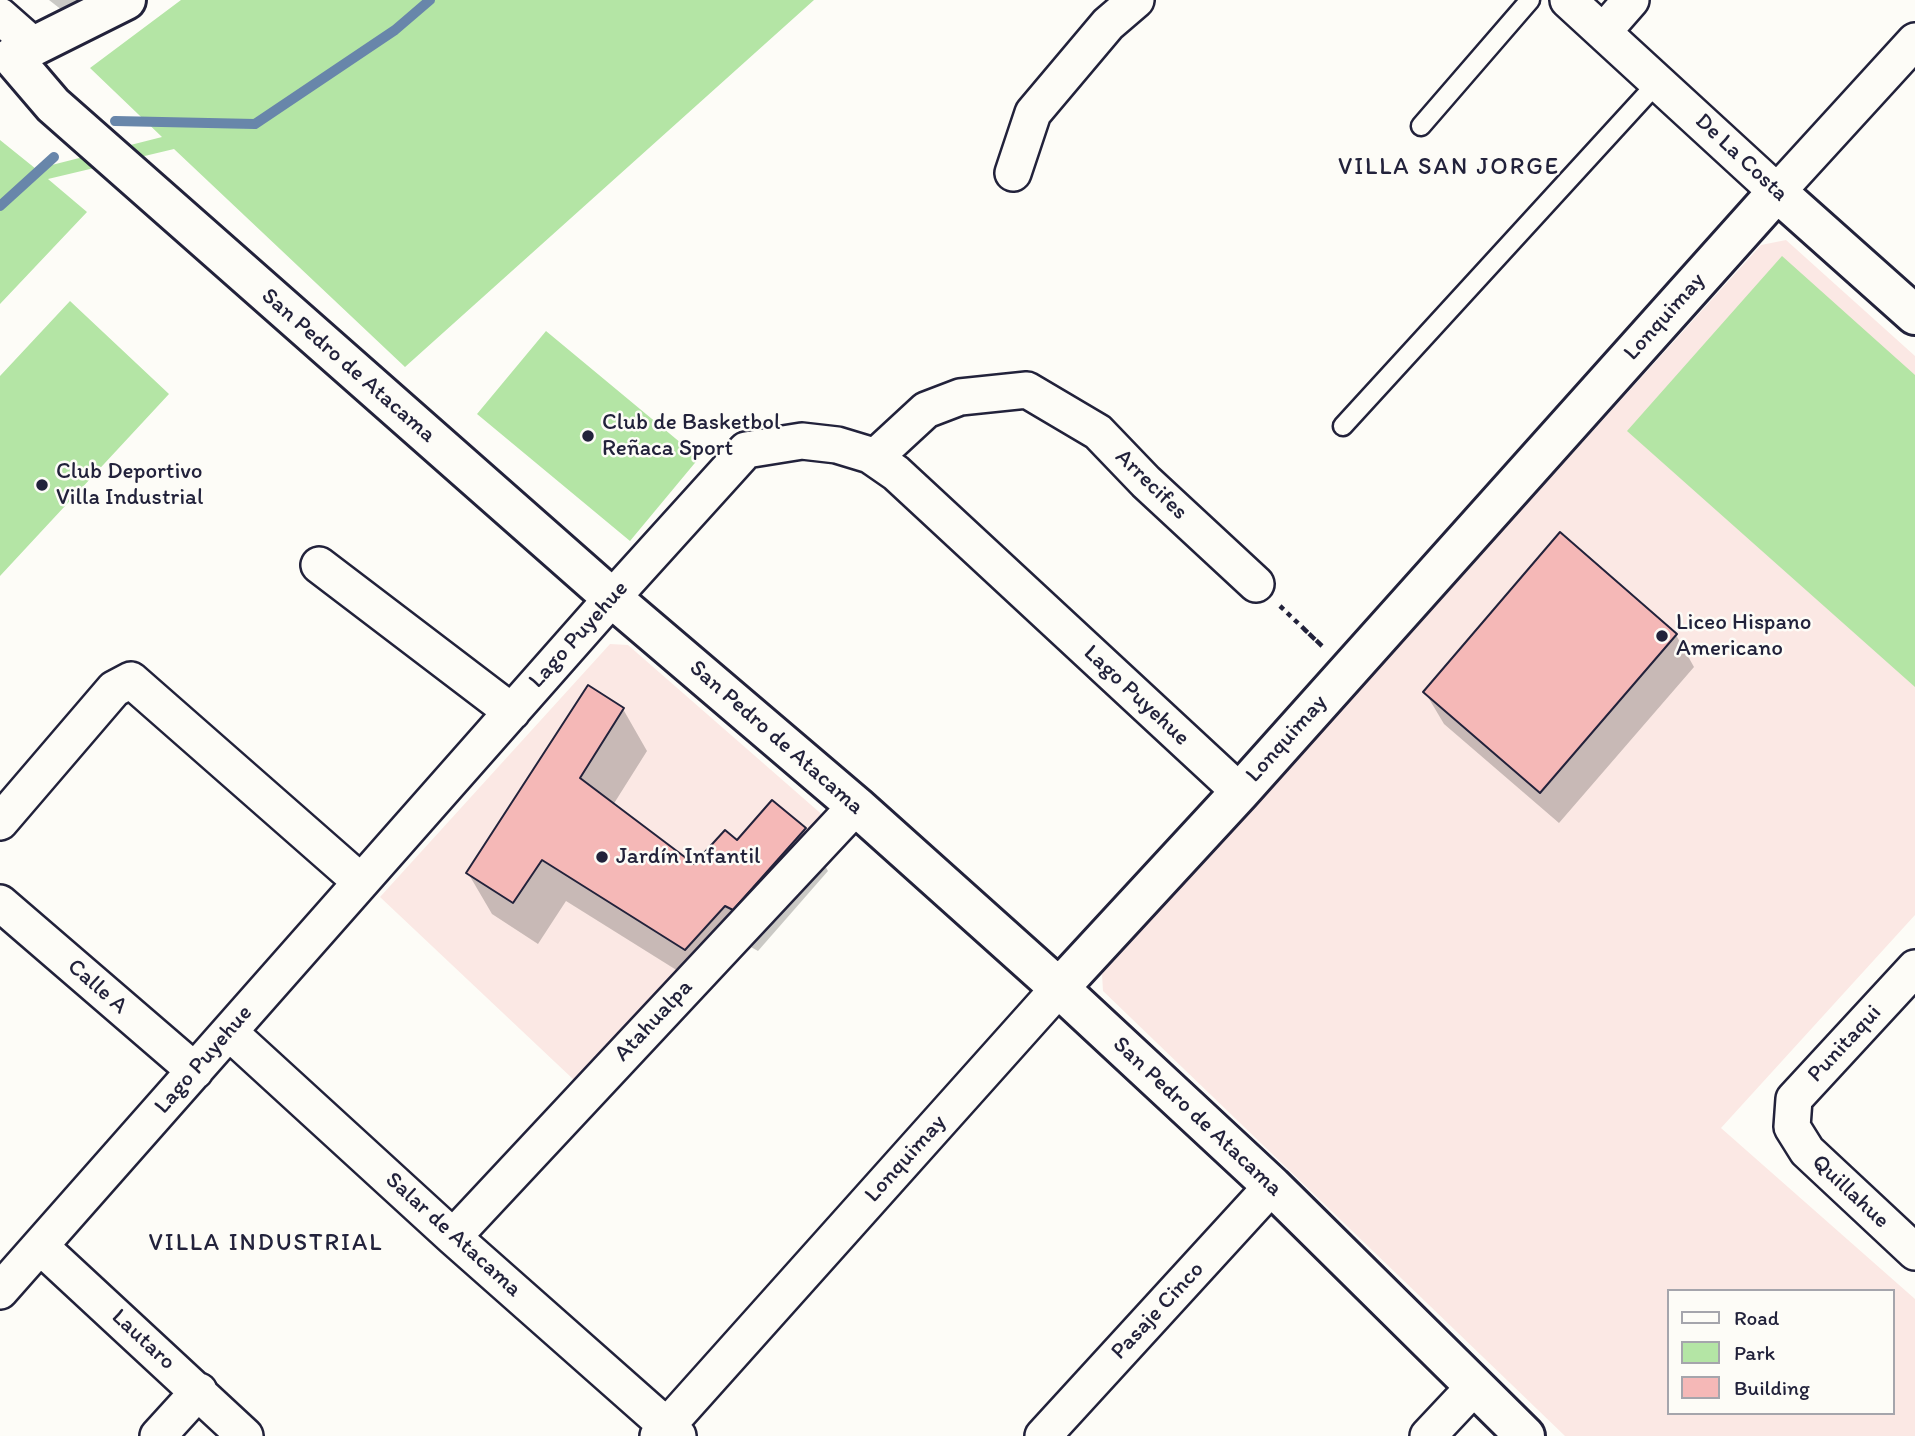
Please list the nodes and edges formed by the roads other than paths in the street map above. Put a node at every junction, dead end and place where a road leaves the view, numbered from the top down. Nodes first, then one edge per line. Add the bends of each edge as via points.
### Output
1 (126, 0) edge
2 (1136, 0) edge
3 (1530, 0) edge
4 (1568, 0) edge
5 (1631, 0) edge
6 (0, 16) edge
7 (1603, 32) junction
8 (1915, 41) edge
9 (15, 54) edge
10 (1658, 82) junction
11 (1421, 126) dead end
12 (1013, 173) dead end
13 (1777, 192) junction
14 (1915, 316) edge
15 (1343, 426) dead end
16 (874, 458) junction
17 (320, 565) dead end
18 (1256, 584) road end
19 (612, 598) junction
20 (512, 712) junction
21 (1240, 792) junction
22 (856, 806) junction
23 (0, 821) edge
24 (361, 882) junction
25 (0, 902) edge
26 (1915, 968) edge
27 (1059, 988) junction
28 (229, 1032) junction
29 (195, 1071) junction
30 (1792, 1127) joint
31 (1272, 1186) junction
32 (453, 1237) junction
33 (40, 1246) junction
34 (1915, 1252) edge
35 (0, 1292) edge
36 (1474, 1387) junction
37 (199, 1391) junction
38 (668, 1433) edge
39 (158, 1436) edge
40 (245, 1436) edge
41 (1043, 1436) edge
42 (1428, 1436) edge
43 (1525, 1436) edge

1 - 9 street
2 - 12 street via 1108,23 1033,113
3 - 11 lane
4 - 7 street, De La Costa
5 - 7 street
6 - 9 street
7 - 10 street, De La Costa
8 - 13 street, Lonquimay
9 - 19 street, San Pedro de Atacama via 53,105
10 - 13 street, De La Costa
10 - 15 lane
13 - 14 street, De La Costa
13 - 21 street, Lonquimay
16 - 18 street, Arrecifes via 926,410 960,397 1027,390 1098,432
16 - 19 street, Lago Puyehue via 837,445 802,441 746,450
16 - 21 street, Lago Puyehue via 906,482
17 - 20 street
19 - 20 street, Lago Puyehue
19 - 22 street, San Pedro de Atacama
20 - 24 street, Lago Puyehue
21 - 27 street, Lonquimay
22 - 27 street, San Pedro de Atacama
22 - 32 street, Atahualpa
23 - 24 street via 114,689 131,680
24 - 28 street, Lago Puyehue
25 - 29 street, Calle A
26 - 30 street, Punitaqui via 1794,1099
27 - 31 street, San Pedro de Atacama
27 - 38 street, Lonquimay
28 - 29 street, Lago Puyehue
28 - 32 street, Salar de Atacama
29 - 33 street, Lago Puyehue
30 - 34 street, Quillahue via 1807,1151
31 - 36 street, San Pedro de Atacama
31 - 41 street, Pasaje Cinco
32 - 38 street, Salar de Atacama
33 - 35 street, Lago Puyehue
33 - 37 street, Lautaro
36 - 42 street
36 - 43 street, San Pedro de Atacama
37 - 39 street
37 - 40 street, Lautaro

